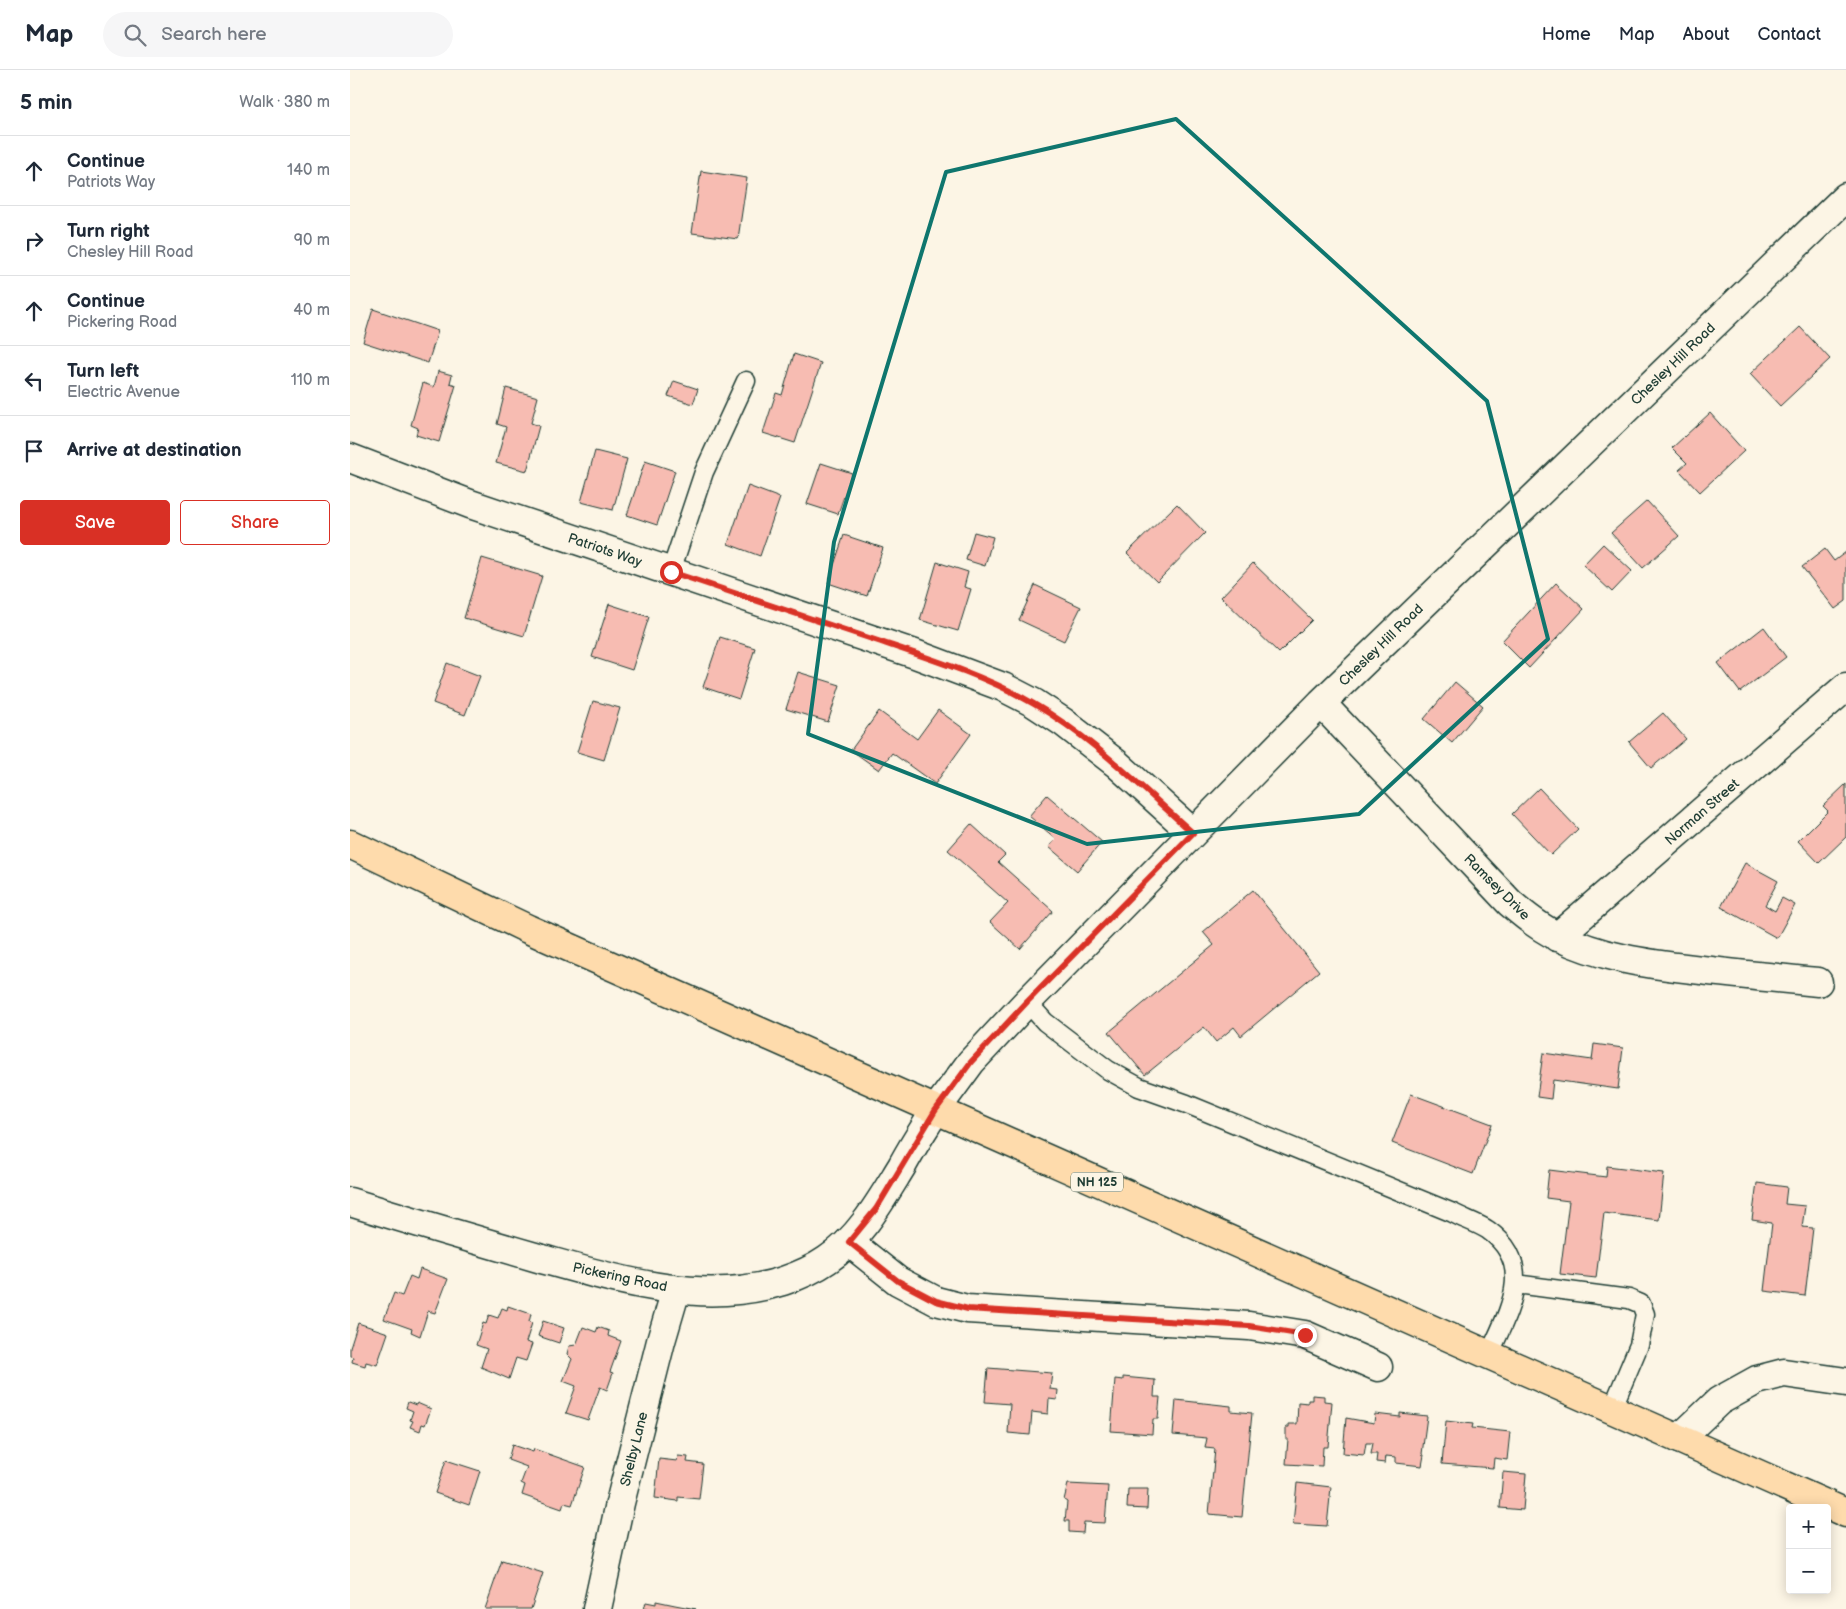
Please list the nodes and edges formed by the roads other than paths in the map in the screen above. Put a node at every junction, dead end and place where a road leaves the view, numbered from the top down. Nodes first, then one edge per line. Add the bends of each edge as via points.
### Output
1 (1846, 197) edge
2 (746, 381) dead end
3 (350, 458) edge
4 (671, 572) junction
5 (1846, 687) edge
6 (1321, 702) junction
7 (1193, 833) junction
8 (350, 844) edge
9 (1557, 937) junction
10 (1818, 982) dead end
11 (1027, 1002) junction
12 (935, 1111) junction
13 (350, 1202) edge
14 (849, 1242) junction
15 (1516, 1284) junction
16 (676, 1290) junction
17 (1489, 1355) junction
18 (1378, 1367) dead end
19 (1846, 1382) edge
20 (1612, 1409) junction
21 (1679, 1439) junction
22 (1846, 1513) edge
23 (597, 1609) edge

1 - 6 street, Chesley Hill Road
2 - 4 lane via 704,472
3 - 4 street, Patriots Way via 470,504
4 - 7 street, Patriots Way via 915,654 1010,691 1063,722 1117,764
5 - 9 street, Norman Street
6 - 7 street, Chesley Hill Road
6 - 9 street, Ramsey Drive via 1510,904
7 - 11 street, Chesley Hill Road
8 - 12 highway, NH 125 via 528,929
9 - 10 street, Ramsey Drive via 1601,953 1651,964
11 - 12 street, Chesley Hill Road via 971,1062
11 - 15 lane via 1045,1022 1108,1070 1139,1087 1205,1111 1487,1230 1506,1246
12 - 14 street, Pickering Road via 876,1209
12 - 17 highway, NH 125
13 - 16 street, Pickering Road via 574,1268
14 - 16 street, Pickering Road via 827,1261 798,1276 762,1287 731,1292
14 - 18 street via 898,1281 936,1301 968,1309 1249,1326 1305,1335
15 - 17 lane
15 - 20 lane via 1641,1304 1645,1314 1639,1345
16 - 23 street, Shelby Lane via 620,1503
17 - 20 highway, NH 125
19 - 21 street via 1784,1373 1757,1380 1718,1401
20 - 21 highway, NH 125
21 - 22 highway, NH 125

